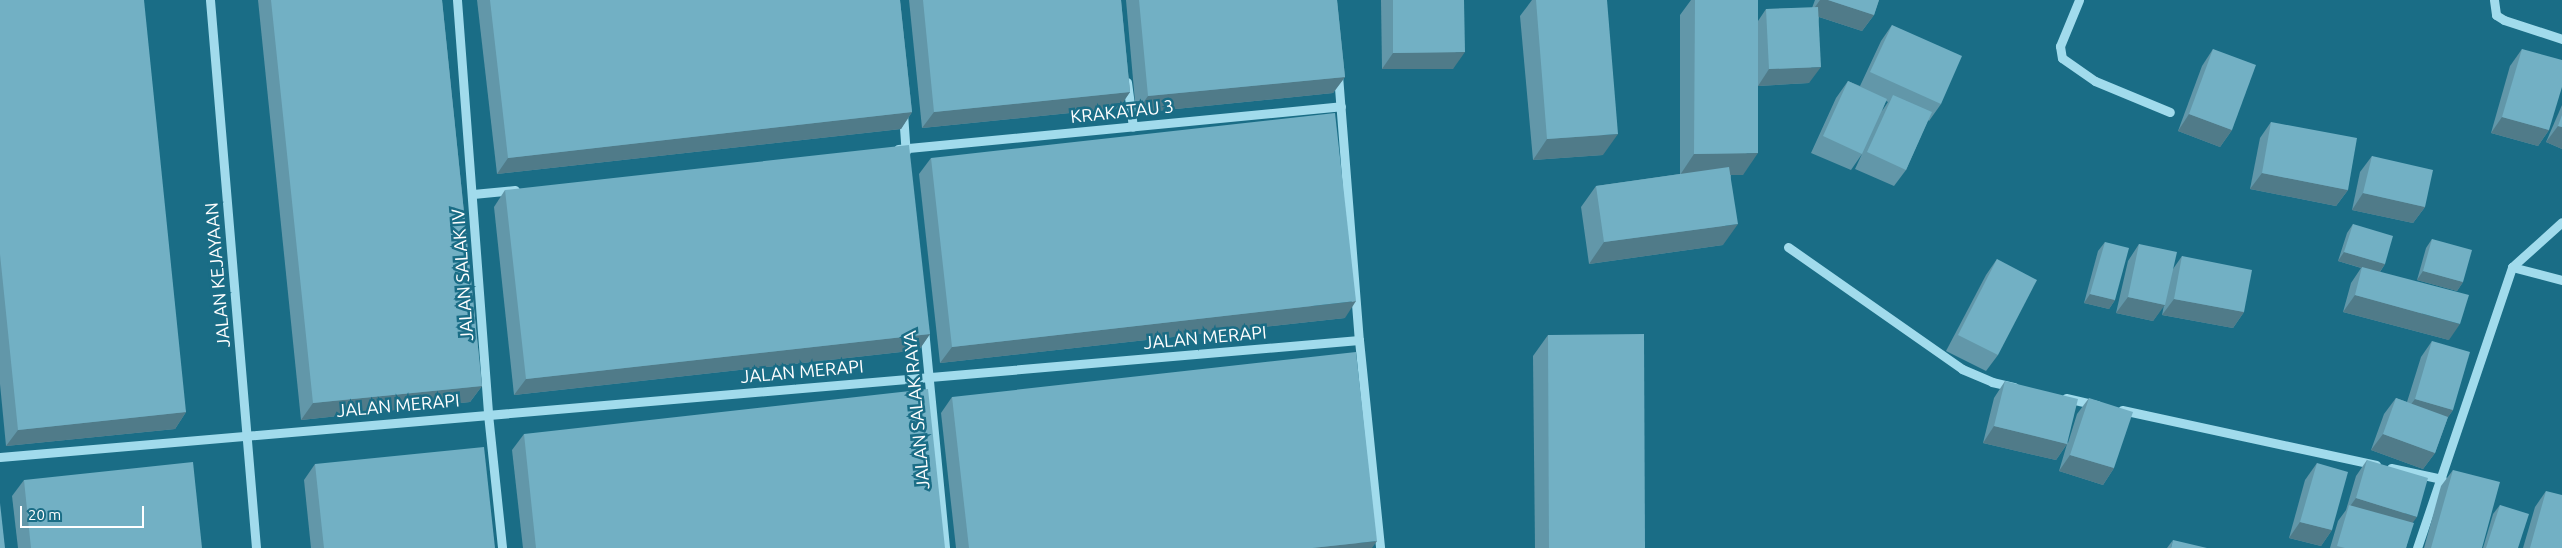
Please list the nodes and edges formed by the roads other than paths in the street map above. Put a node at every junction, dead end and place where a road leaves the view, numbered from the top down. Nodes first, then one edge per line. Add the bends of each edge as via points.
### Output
1 (210, 0) edge
2 (457, 0) edge
3 (2079, 0) edge
4 (2494, 0) edge
5 (2562, 39) edge
6 (1126, 68) edge
7 (1337, 68) edge
8 (902, 99) edge
9 (1341, 106) junction
10 (2170, 112) dead end
11 (1133, 126) junction
12 (906, 148) junction
13 (886, 151) edge
14 (907, 158) edge
15 (522, 189) edge
16 (473, 194) junction
17 (2562, 222) edge
18 (1788, 246) dead end
19 (2512, 267) junction
20 (2562, 280) edge
21 (923, 317) edge
22 (1359, 340) junction
23 (929, 376) junction
24 (2021, 388) edge
25 (2059, 396) edge
26 (2107, 407) edge
27 (2117, 409) edge
28 (488, 414) junction
29 (247, 434) junction
30 (0, 457) edge
31 (2442, 479) junction
32 (256, 548) edge
33 (502, 548) edge
34 (945, 548) edge
35 (1380, 548) edge
36 (2417, 548) edge

1 - 29 street, JALAN KEJAYAAN
2 - 16 street, JALAN SALAK IV
3 - 10 street via 2060,46 2062,58 2095,81
4 - 5 street via 2496,15 2504,20
6 - 11 street
7 - 9 street
8 - 12 street
9 - 11 street, KRAKATAU 3
9 - 22 street
11 - 12 street, KRAKATAU 3
12 - 13 street, KRAKATAU 3
12 - 14 street
15 - 16 street
16 - 28 street, JALAN SALAK IV
17 - 19 street
18 - 24 street via 1962,369 1992,382
19 - 20 street
19 - 31 street
21 - 23 street, JALAN SALAK RAYA
22 - 23 street, JALAN MERAPI
22 - 35 street
23 - 28 street, JALAN MERAPI
23 - 34 street, JALAN SALAK RAYA
25 - 26 street
27 - 31 street
28 - 29 street, JALAN MERAPI
28 - 33 street, JALAN SALAK IV
29 - 30 street, JALAN MERAPI
29 - 32 street, JALAN KEJAYAAN
31 - 36 street

